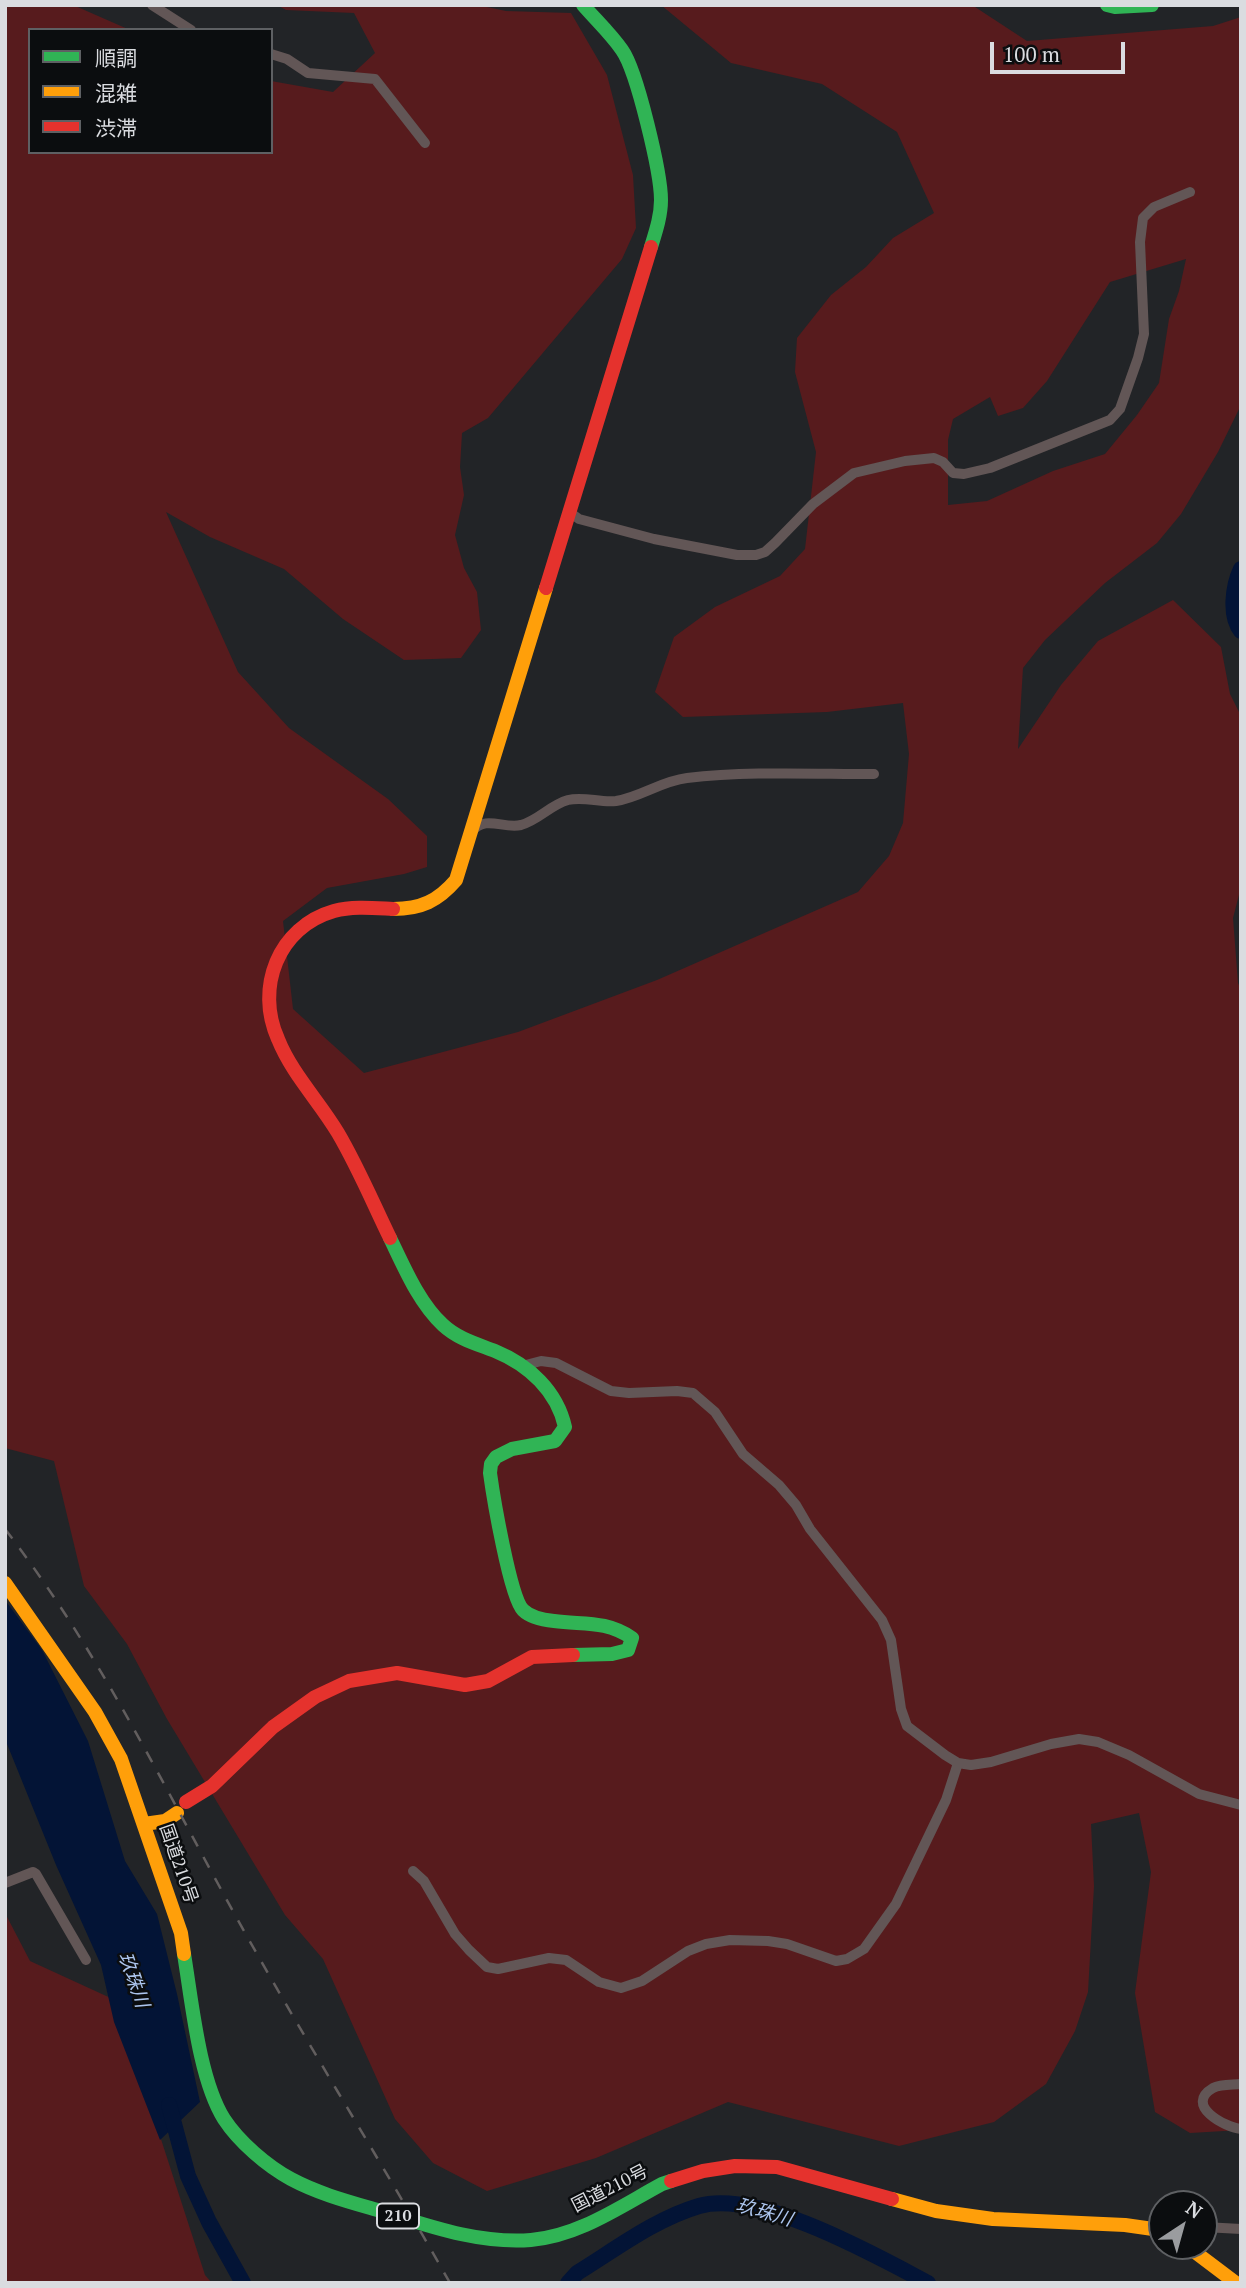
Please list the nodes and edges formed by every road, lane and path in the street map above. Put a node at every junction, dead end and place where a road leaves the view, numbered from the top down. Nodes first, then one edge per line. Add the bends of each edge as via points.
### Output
1 (152, 5) edge
2 (583, 5) edge
3 (1107, 5) edge
4 (1152, 5) edge
5 (188, 28) edge
6 (273, 55) edge
7 (425, 143) dead end
8 (1190, 192) dead end
9 (568, 511) junction
10 (874, 774) dead end
11 (470, 834) junction
12 (522, 1366) junction
13 (5, 1583) edge
14 (958, 1763) junction
15 (1241, 1805) edge
16 (144, 1824) junction
17 (413, 1871) dead end
18 (5, 1883) edge
19 (86, 1960) dead end
20 (1241, 2084) edge
21 (1241, 2129) edge
22 (1148, 2228) edge
23 (1218, 2228) edge
24 (1241, 2229) edge
25 (1206, 2260) edge
26 (1236, 2283) edge

1 - 5 street
2 - 9 main road via 623,51 634,75 661,199 659,221
3 - 4 main road
6 - 7 street via 308,73 375,79
8 - 9 street via 1154,207 1143,218 1144,334 1119,409 1110,420 964,474 953,473 934,458 854,473 756,555 654,539 579,519
9 - 11 main road
10 - 11 street via 686,778 629,798 565,801 534,821 509,827 487,822
11 - 12 main road via 456,880 434,902 412,909 345,909 313,919 293,934 271,975 269,1003 273,1025 289,1059 338,1132 390,1241 433,1316 463,1340
12 - 14 street via 556,1363 611,1391 693,1393 715,1412 743,1454 796,1505 882,1620 891,1640 907,1726
12 - 16 main road via 552,1395 565,1427 555,1441 505,1452 490,1469 518,1602 535,1616 620,1629 632,1637 628,1650 532,1657 488,1681 466,1685 397,1673 349,1681 315,1697 273,1727 212,1786 165,1821
13 - 16 main road, 国道210号 / 210 via 95,1712 121,1759
14 - 15 street via 991,1762 1079,1739 1129,1755 1199,1794
14 - 17 street via 946,1800 896,1904 864,1950 847,1959 836,1961 787,1944 730,1940 688,1951 642,1981 621,1988 599,1982 566,1960 486,1967 455,1934 424,1881
16 - 22 main road, 国道210号 / 210 via 181,1933 199,2044 213,2097 234,2132 260,2157 323,2194 455,2234 531,2240 583,2227 662,2184 703,2171 777,2167 936,2211
18 - 19 street via 36,1874
20 - 21 street via 1218,2086 1204,2102 1207,2112 1220,2122
23 - 24 street
25 - 26 main road

